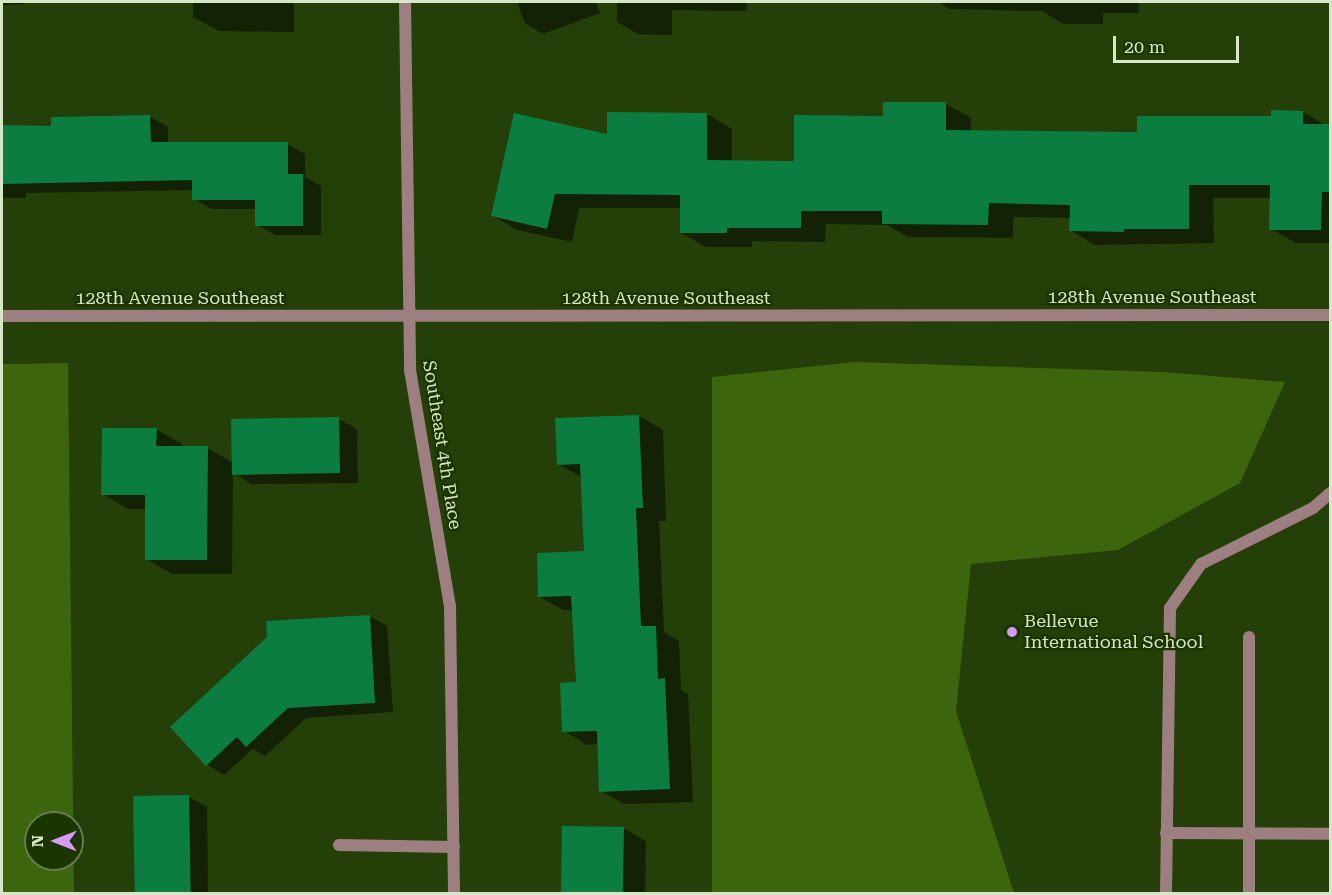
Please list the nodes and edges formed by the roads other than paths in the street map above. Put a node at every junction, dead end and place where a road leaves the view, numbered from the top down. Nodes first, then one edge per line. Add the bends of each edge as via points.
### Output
1 (405, 2) edge
2 (1330, 315) edge
3 (2, 316) edge
4 (407, 317) junction
5 (1330, 493) edge
6 (1249, 637) dead end
7 (1166, 833) junction
8 (1249, 833) junction
9 (1330, 834) edge
10 (339, 845) dead end
11 (454, 847) junction
12 (454, 894) edge
13 (1166, 894) edge
14 (1249, 894) edge

1 - 4 street, Southeast 4th Place
2 - 4 street, 128th Avenue Southeast
3 - 4 street, 128th Avenue Southeast
4 - 11 street, Southeast 4th Place via 410,370 450,606
5 - 7 street via 1313,508 1201,564 1170,608
6 - 8 street
7 - 8 street
7 - 13 street
8 - 9 street
8 - 14 street
10 - 11 street
11 - 12 street, Southeast 4th Place

